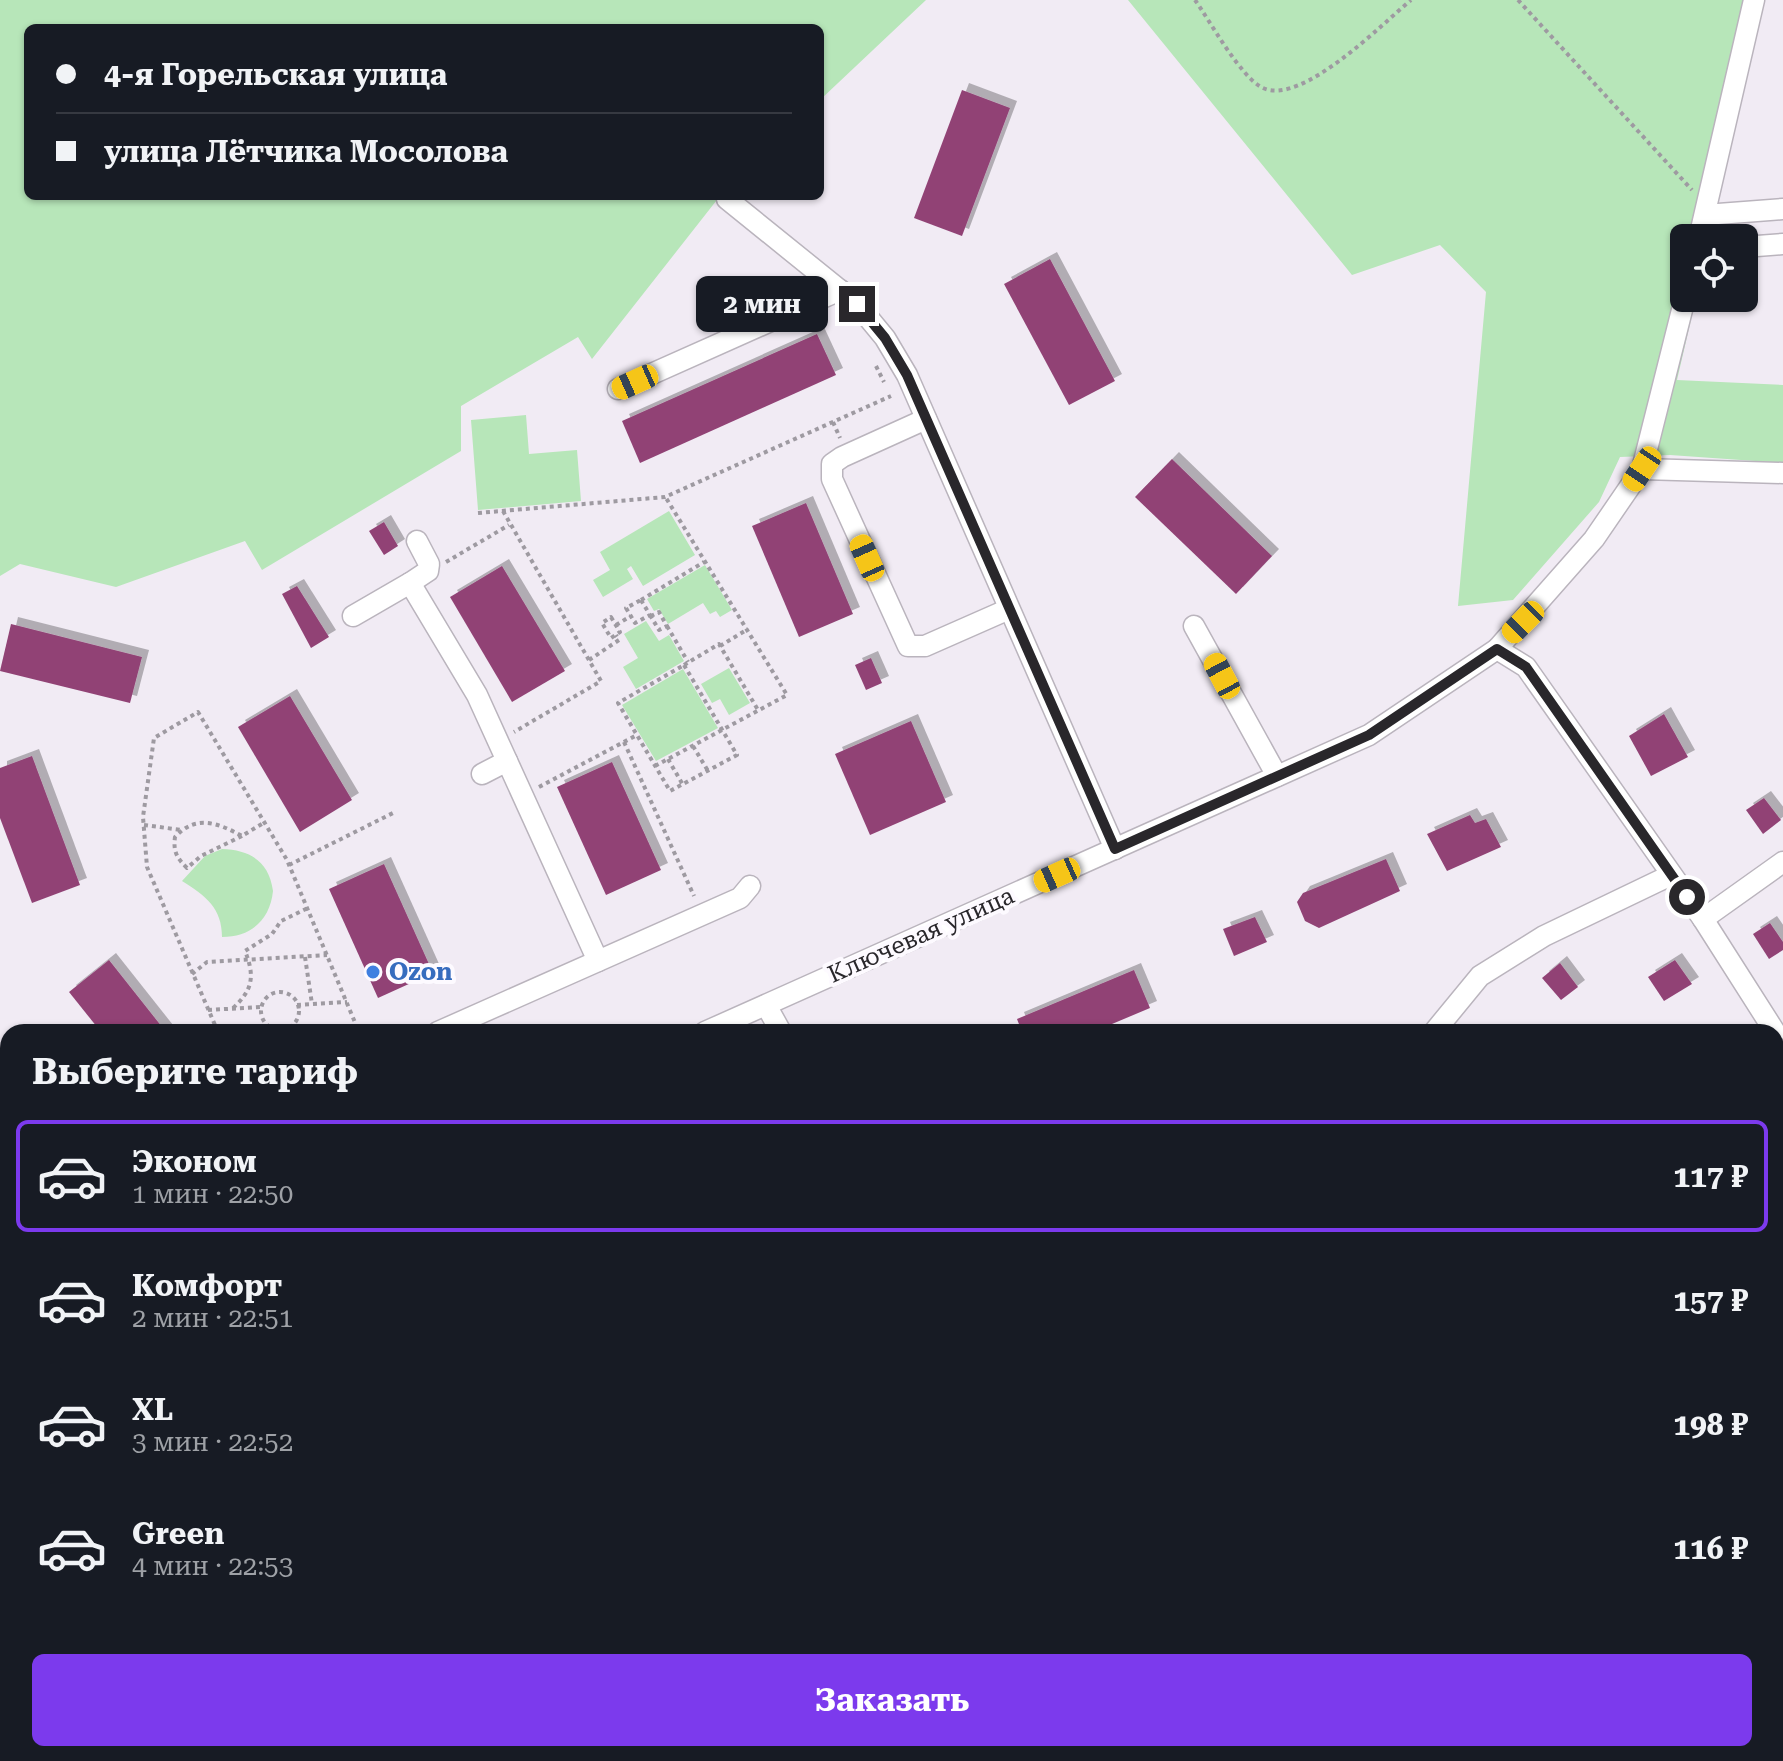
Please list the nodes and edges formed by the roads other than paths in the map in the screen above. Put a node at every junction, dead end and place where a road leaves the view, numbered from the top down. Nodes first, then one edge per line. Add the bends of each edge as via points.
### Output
1 (1754, 0) edge
2 (728, 200) edge
3 (1706, 209) junction
4 (1783, 209) edge
5 (1702, 224) edge
6 (1783, 244) edge
7 (1758, 246) edge
8 (840, 290) junction
9 (1681, 312) edge
10 (618, 389) dead end
11 (926, 419) junction
12 (1642, 469) junction
13 (1783, 473) edge
14 (417, 541) dead end
15 (410, 583) junction
16 (1009, 609) junction
17 (353, 616) dead end
18 (1194, 626) dead end
19 (1497, 649) junction
20 (507, 761) junction
21 (482, 774) dead end
22 (1277, 776) junction
23 (1115, 849) junction
24 (1783, 862) edge
25 (1671, 875) junction
26 (750, 886) dead end
27 (1703, 919) junction
28 (598, 961) junction
29 (766, 1005) junction
30 (456, 1024) edge
31 (723, 1024) edge
32 (777, 1024) edge
33 (1441, 1024) edge
34 (1770, 1024) edge

1 - 3 street
2 - 8 street
3 - 4 street
3 - 5 street
6 - 7 street
8 - 10 street
8 - 11 street via 885,338
9 - 12 street, Ключевая улица
11 - 16 street
11 - 16 street via 842,457 832,464 832,479 908,646 925,646
12 - 13 street
12 - 19 street, Ключевая улица via 1594,539
14 - 15 street via 428,571
15 - 17 street
15 - 20 street via 477,695
16 - 23 street
18 - 22 street
19 - 22 street, Ключевая улица via 1369,735
19 - 25 street via 1526,667
20 - 21 street
20 - 28 street
22 - 23 street, Ключевая улица
23 - 29 street, Ключевая улица
24 - 27 street
25 - 27 street
25 - 33 street via 1544,936 1480,976
26 - 28 street via 740,898
27 - 34 street
28 - 30 street
29 - 31 street, Ключевая улица
29 - 32 street

